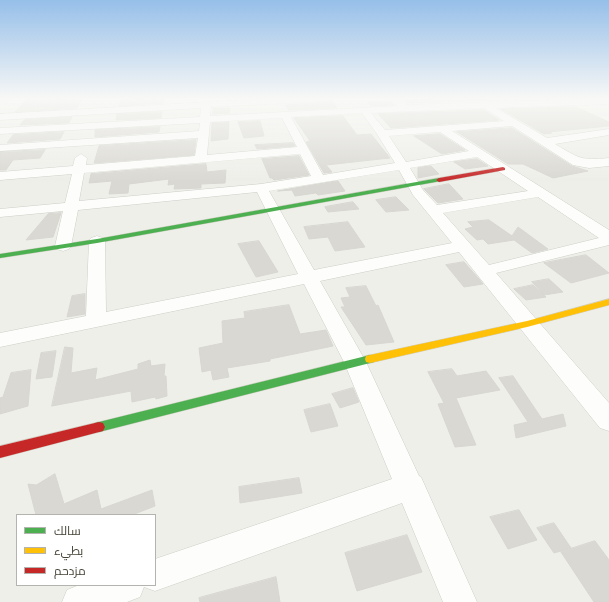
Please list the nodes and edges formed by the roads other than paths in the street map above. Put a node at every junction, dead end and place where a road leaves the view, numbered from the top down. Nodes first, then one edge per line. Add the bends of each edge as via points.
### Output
1 (87, 126) edge
2 (89, 126) edge
3 (204, 126) edge
4 (291, 126) edge
5 (377, 126) edge
6 (469, 126) edge
7 (520, 126) edge
8 (441, 128) junction
9 (0, 131) edge
10 (382, 132) junction
11 (609, 132) edge
12 (203, 134) junction
13 (84, 142) junction
14 (544, 142) junction
15 (0, 148) edge
16 (303, 150) junction
17 (479, 153) junction
18 (201, 159) junction
19 (609, 162) edge
20 (402, 166) junction
21 (503, 169) junction
22 (78, 170) junction
23 (0, 176) edge
24 (318, 179) junction
25 (413, 185) junction
26 (261, 188) junction
27 (539, 193) junction
28 (72, 207) junction
29 (273, 210) junction
30 (433, 210) junction
31 (0, 213) edge
32 (609, 239) edge
33 (97, 241) junction
34 (63, 246) junction
35 (462, 246) junction
36 (0, 256) edge
37 (485, 271) junction
38 (309, 277) junction
39 (609, 302) edge
40 (96, 321) junction
41 (528, 324) junction
42 (0, 340) edge
43 (355, 362) junction
44 (609, 421) edge
45 (0, 452) edge
46 (411, 486) junction
47 (156, 575) edge
48 (125, 586) edge
49 (79, 602) edge
50 (460, 602) edge

1 - 9 street
2 - 13 street
3 - 12 street
4 - 16 street
5 - 10 street
6 - 8 street
7 - 14 street
8 - 10 street
8 - 17 street
10 - 20 street
11 - 14 street
12 - 13 street
12 - 18 street
13 - 15 street
13 - 22 street
14 - 19 street via 583,164
16 - 18 street
16 - 24 street
17 - 20 street
17 - 21 street
18 - 22 street
20 - 24 street
20 - 25 street
21 - 25 street
21 - 27 street
22 - 23 street
22 - 28 street
24 - 26 street
25 - 29 street
25 - 30 street
26 - 28 street
26 - 29 street
27 - 30 street
27 - 32 street
28 - 31 street
28 - 34 street
29 - 33 street
29 - 38 street
30 - 35 street
32 - 37 street
33 - 34 street
33 - 40 street
34 - 36 street
35 - 37 street
35 - 38 street
37 - 41 street
38 - 40 street
38 - 43 street
39 - 41 street
40 - 42 street
41 - 43 street
41 - 44 street
43 - 45 street
43 - 46 street
46 - 47 street
46 - 50 street
48 - 49 street

